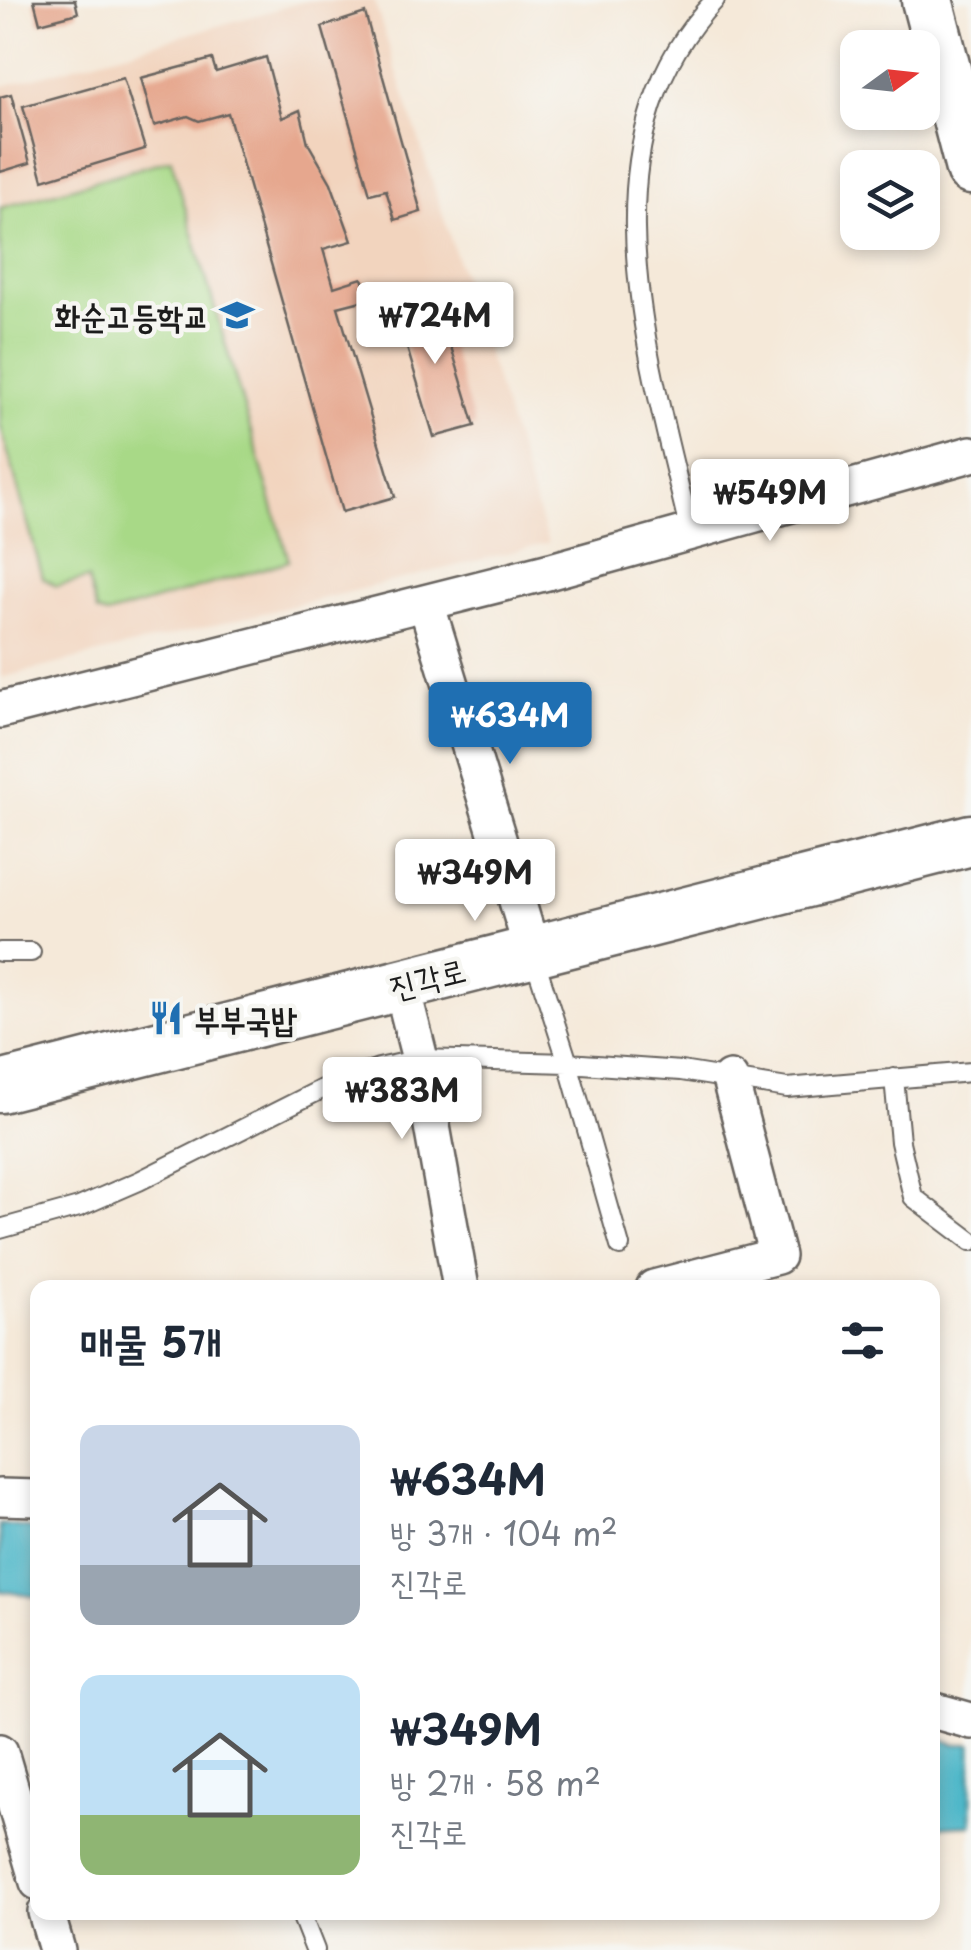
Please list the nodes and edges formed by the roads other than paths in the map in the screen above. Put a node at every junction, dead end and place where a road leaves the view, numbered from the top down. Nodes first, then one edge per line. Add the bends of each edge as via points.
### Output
1 (715, 0) edge
2 (927, 0) edge
3 (971, 169) edge
4 (971, 454) edge
5 (690, 532) junction
6 (426, 603) junction
7 (0, 710) edge
8 (971, 840) edge
9 (532, 950) junction
10 (0, 952) edge
11 (31, 952) dead end
12 (401, 984) junction
13 (420, 1060) junction
14 (568, 1063) junction
15 (971, 1072) edge
16 (894, 1078) junction
17 (730, 1079) junction
18 (0, 1088) edge
19 (0, 1230) edge
20 (971, 1242) edge
21 (620, 1246) dead end
22 (460, 1280) edge
23 (685, 1280) edge
24 (0, 1496) edge
25 (30, 1498) edge
26 (940, 1712) edge
27 (971, 1720) edge
28 (0, 1752) edge
29 (30, 1855) edge
30 (48, 1920) edge
31 (303, 1920) edge
32 (57, 1950) edge
33 (314, 1950) edge

1 - 5 lane via 679,44 654,104 633,215 641,304
2 - 3 street
4 - 5 street
5 - 6 street
6 - 7 street
6 - 9 street
8 - 9 street, 진각로
9 - 12 street, 진각로
9 - 14 lane
10 - 11 lane
12 - 13 street
12 - 18 street, 진각로
13 - 14 lane
13 - 19 lane via 332,1084 138,1182
13 - 22 street
14 - 17 lane
14 - 21 lane
15 - 16 lane
16 - 17 lane via 787,1088
16 - 20 lane via 913,1197
17 - 23 street via 777,1256
24 - 25 street
26 - 27 street
28 - 29 street
30 - 32 street
31 - 33 lane

